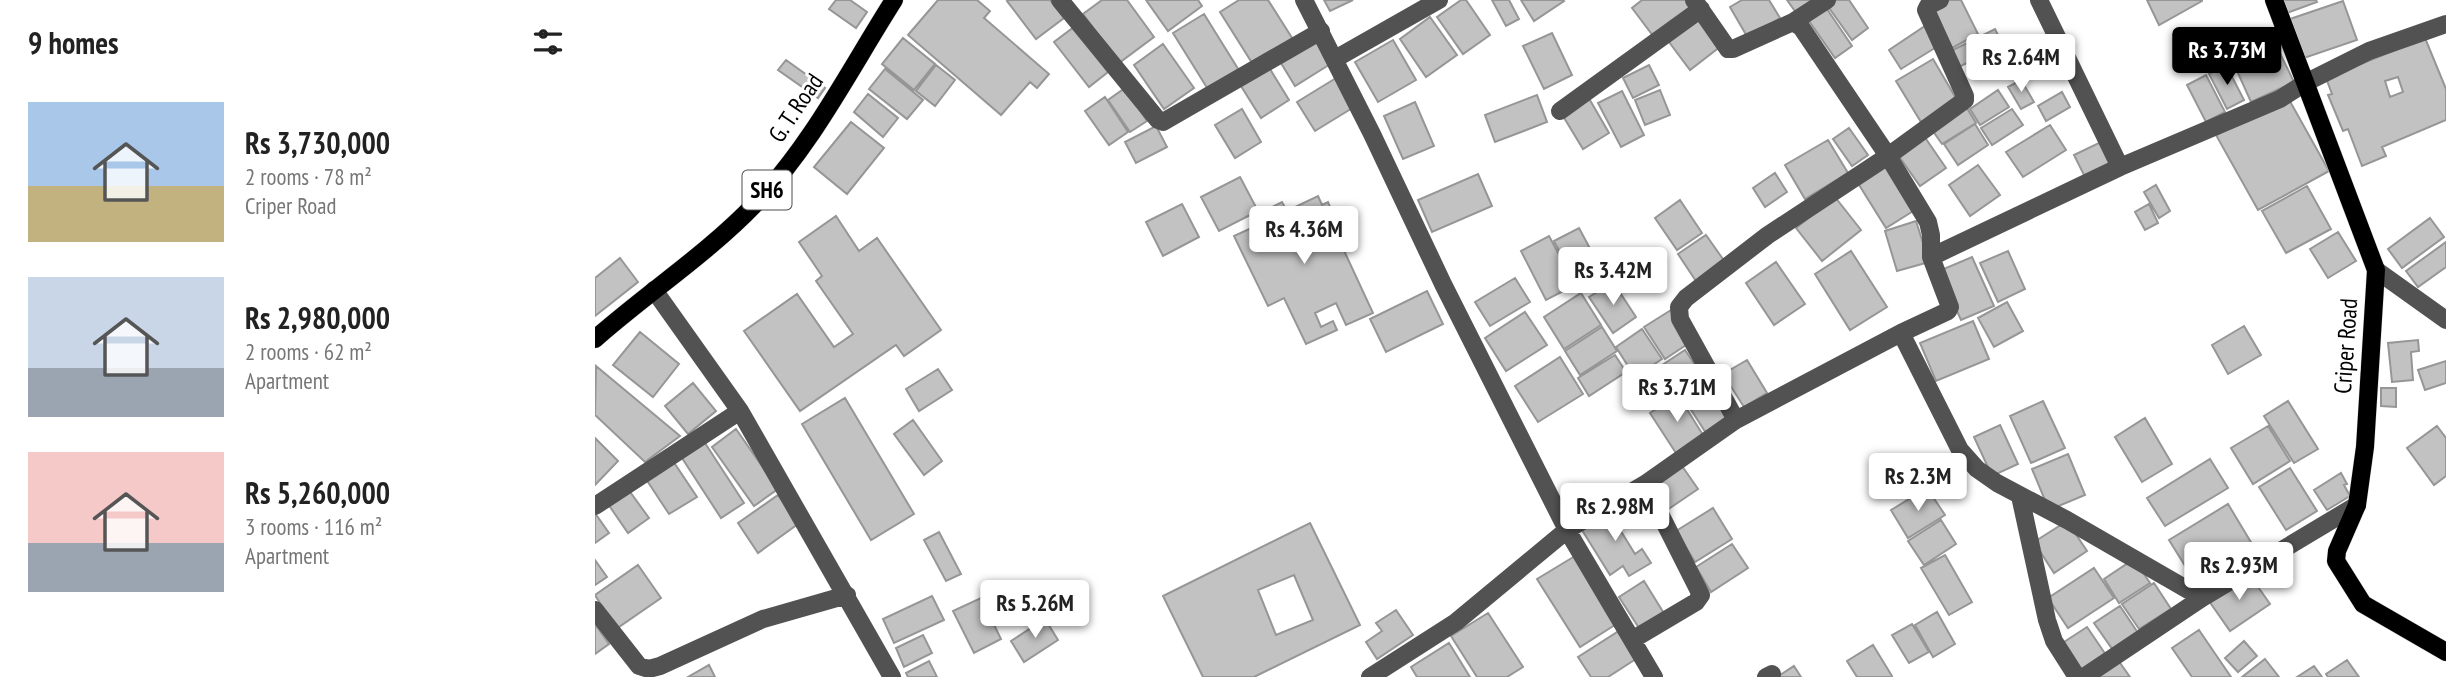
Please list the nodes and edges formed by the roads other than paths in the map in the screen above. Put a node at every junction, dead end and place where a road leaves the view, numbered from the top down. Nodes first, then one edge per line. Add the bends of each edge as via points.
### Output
1 (894, 0) edge
2 (1060, 0) edge
3 (1304, 0) edge
4 (1439, 0) edge
5 (1827, 0) edge
6 (2039, 0) edge
7 (2274, 0) edge
8 (1930, 2) edge
9 (1697, 5) edge
10 (1793, 22) junction
11 (2446, 24) edge
12 (1321, 31) junction
13 (1335, 59) junction
14 (2305, 83) junction
15 (1560, 111) dead end
16 (1888, 156) junction
17 (2120, 167) junction
18 (1931, 257) junction
19 (2376, 270) junction
20 (654, 290) junction
21 (2446, 320) edge
22 (1901, 333) junction
23 (595, 339) edge
24 (740, 411) junction
25 (1736, 421) junction
26 (1645, 484) junction
27 (2020, 496) junction
28 (2357, 505) junction
29 (595, 506) edge
30 (1567, 530) junction
31 (847, 595) junction
32 (2202, 598) junction
33 (595, 610) edge
34 (1632, 640) junction
35 (2446, 652) edge
36 (652, 673) edge
37 (892, 677) edge
38 (1370, 677) edge
39 (1654, 677) edge
40 (2077, 677) edge
41 (2084, 677) edge

1 - 20 main road, G. T. Road / SH6 via 811,134 777,178 707,248
2 - 12 street via 1161,122
3 - 12 street
4 - 13 street
5 - 10 street
6 - 17 street
7 - 14 main road, Criper Road
8 - 16 street via 1965,100
9 - 10 street via 1730,49
9 - 15 street
10 - 16 street via 1801,27
11 - 14 street via 2369,51
12 - 13 street
13 - 30 street
14 - 17 street via 2280,99
14 - 19 main road, Criper Road
16 - 18 street via 1929,222
16 - 25 street via 1768,234 1679,307 1680,319
17 - 18 street
18 - 22 street via 1949,309
19 - 21 street
19 - 28 main road, Criper Road
20 - 23 main road, G. T. Road / SH6
20 - 24 street
22 - 25 street
22 - 27 street via 1960,450 1977,469
24 - 29 street
24 - 31 street
25 - 26 street
26 - 30 street
26 - 34 street via 1701,595
27 - 32 street
27 - 40 street via 2047,620 2054,641
28 - 32 street
28 - 35 main road, Criper Road via 2336,561 2363,604
30 - 34 street
30 - 38 street via 1457,622
31 - 36 street via 762,619
31 - 37 street
32 - 41 street
33 - 36 street via 639,666
34 - 39 street

